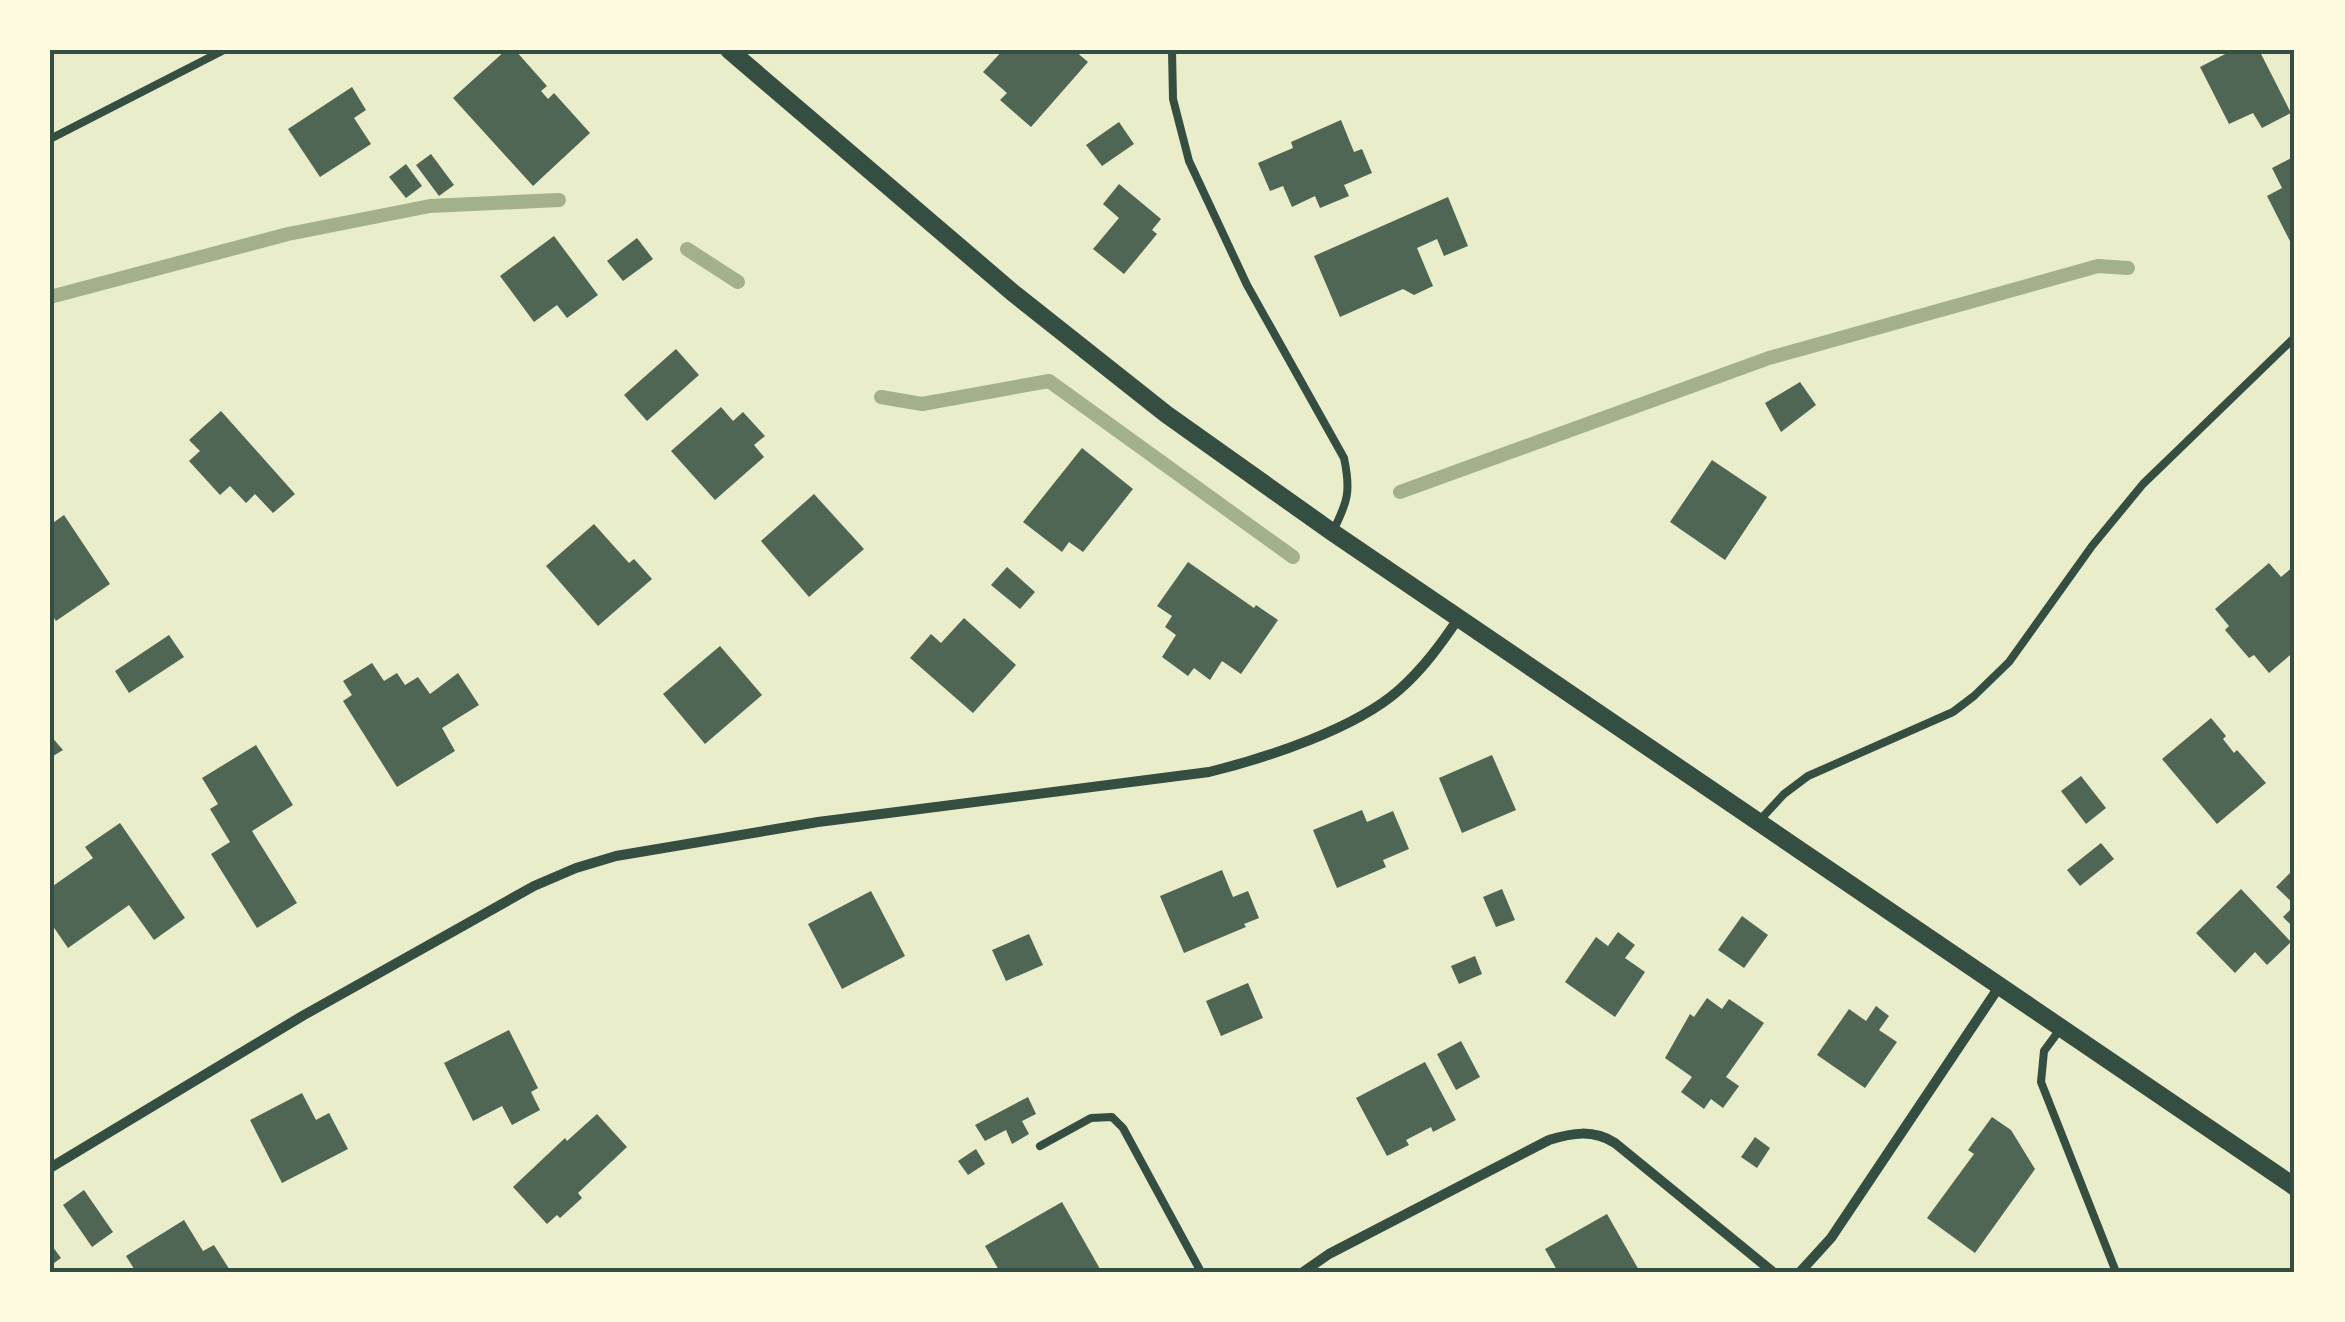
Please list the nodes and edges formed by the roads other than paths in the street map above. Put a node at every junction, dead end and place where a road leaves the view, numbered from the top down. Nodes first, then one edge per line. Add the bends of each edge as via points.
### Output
1 (224, 50) edge
2 (729, 50) edge
3 (1172, 50) edge
4 (50, 140) edge
5 (2295, 337) edge
6 (1332, 532) junction
7 (1458, 619) junction
8 (1758, 822) junction
9 (1999, 987) junction
10 (2061, 1028) junction
11 (1040, 1146) dead end
12 (50, 1168) edge
13 (2295, 1188) edge
14 (1201, 1272) edge
15 (1304, 1272) edge
16 (1772, 1272) edge
17 (1800, 1272) edge
18 (2116, 1272) edge

1 - 4 lane
2 - 6 street via 1085,352
3 - 6 lane via 1173,99 1190,161 1247,285 1344,458 1348,501
5 - 8 lane via 2143,484 2009,662 1974,696 1953,712 1808,776
6 - 7 street
7 - 8 street
7 - 12 street via 1424,664 1381,704 1238,765 818,822 576,868 304,1015
8 - 9 street
9 - 10 street
9 - 17 street via 1830,1238
10 - 13 street
10 - 18 lane via 2044,1051 2041,1082
11 - 14 lane via 1091,1118 1112,1118 1124,1128
15 - 16 street via 1549,1140 1580,1133 1614,1143

